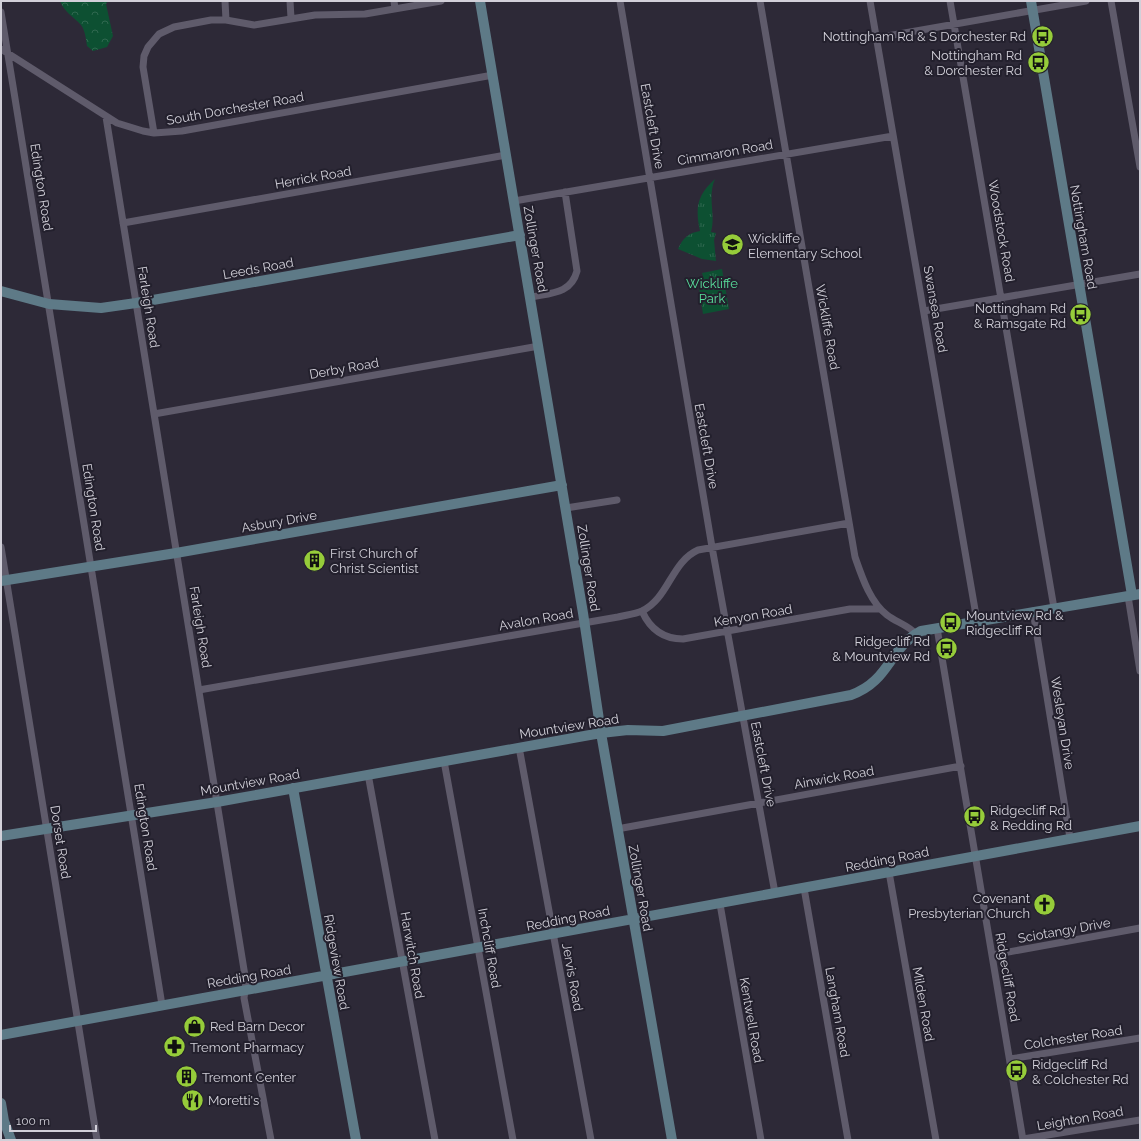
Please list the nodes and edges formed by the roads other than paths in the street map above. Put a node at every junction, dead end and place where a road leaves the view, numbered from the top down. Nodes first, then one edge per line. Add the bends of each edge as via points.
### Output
1 (226, 1) edge
2 (290, 1) edge
3 (394, 1) edge
4 (441, 1) edge
5 (480, 1) edge
6 (620, 1) edge
7 (760, 1) edge
8 (870, 1) edge
9 (950, 1) edge
10 (1086, 1) edge
11 (1112, 1) edge
12 (1031, 6) edge
13 (395, 9) junction
14 (1, 12) edge
15 (292, 18) junction
16 (226, 20) junction
17 (954, 24) junction
18 (876, 38) junction
19 (1, 49) edge
20 (8, 53) junction
21 (493, 75) junction
22 (106, 117) junction
23 (154, 133) junction
24 (894, 136) junction
25 (786, 154) junction
26 (506, 155) junction
27 (1140, 167) edge
28 (649, 178) junction
29 (565, 192) junction
30 (514, 201) junction
31 (123, 223) junction
32 (520, 235) junction
33 (1140, 274) edge
34 (1080, 284) junction
35 (1, 291) edge
36 (531, 297) junction
37 (1001, 298) junction
38 (136, 303) junction
39 (49, 304) junction
40 (924, 311) junction
41 (539, 346) junction
42 (154, 414) junction
43 (562, 484) junction
44 (617, 500) dead end
45 (566, 508) junction
46 (849, 523) junction
47 (1, 547) edge
48 (712, 547) junction
49 (176, 553) junction
50 (91, 567) junction
51 (4, 581) edge
52 (1133, 595) edge
53 (1054, 608) junction
54 (880, 609) junction
55 (642, 611) junction
56 (1033, 611) junction
57 (977, 621) junction
58 (584, 622) junction
59 (937, 628) junction
60 (728, 632) junction
61 (916, 634) junction
62 (1140, 670) edge
63 (199, 690) junction
64 (742, 716) junction
65 (601, 733) junction
66 (519, 747) junction
67 (444, 761) junction
68 (961, 766) junction
69 (368, 774) junction
70 (293, 788) junction
71 (216, 802) junction
72 (759, 803) junction
73 (132, 815) junction
74 (1140, 826) edge
75 (47, 829) junction
76 (617, 829) junction
77 (1, 836) edge
78 (1070, 838) junction
79 (976, 856) junction
80 (889, 872) junction
81 (804, 888) junction
82 (775, 893) junction
83 (720, 904) junction
84 (633, 918) junction
85 (1140, 928) edge
86 (553, 934) junction
87 (478, 948) junction
88 (992, 955) junction
89 (402, 962) junction
90 (327, 975) junction
91 (245, 990) junction
92 (162, 1005) junction
93 (78, 1021) junction
94 (1, 1035) edge
95 (1140, 1038) edge
96 (1010, 1059) junction
97 (1, 1103) edge
98 (1140, 1120) edge
99 (9, 1138) edge
100 (97, 1140) edge
101 (271, 1140) edge
102 (356, 1140) edge
103 (435, 1140) edge
104 (513, 1140) edge
105 (591, 1140) edge
106 (672, 1140) edge
107 (761, 1140) edge
108 (848, 1140) edge
109 (936, 1140) edge
110 (1023, 1140) edge

1 - 16 street
2 - 15 street
3 - 13 street
4 - 13 street
5 - 21 street, Zollinger Road
6 - 28 street, Eastcleft Drive
7 - 25 street, Wickliffe Road
8 - 18 street, Swansea Road
9 - 17 street, Woodstock Road
10 - 12 street
11 - 27 street
12 - 17 street
12 - 34 street, Nottingham Road
13 - 15 street via 365,14
14 - 20 street, Edington Road
15 - 16 street via 254,25
16 - 23 street via 211,20 174,27 159,34 148,47 143,67
17 - 18 street
17 - 37 street, Woodstock Road
18 - 24 street, Swansea Road
19 - 20 street, South Dorchester Road
20 - 22 street, South Dorchester Road
20 - 39 street, Edington Road
21 - 23 street, South Dorchester Road via 182,131
21 - 26 street, Zollinger Road
22 - 23 street, South Dorchester Road via 117,123
22 - 31 street, Farleigh Road
24 - 25 street, Cimmaron Road
24 - 40 street, Swansea Road
25 - 28 street, Cimmaron Road
25 - 46 street, Wickliffe Road
26 - 30 street, Zollinger Road
26 - 31 street, Herrick Road
28 - 29 street, Cimmaron Road
28 - 48 street, Eastcleft Drive
29 - 30 street, Cimmaron Road
29 - 36 street via 577,271 575,280 569,287
30 - 32 street, Zollinger Road
31 - 38 street, Farleigh Road
32 - 36 street, Zollinger Road
32 - 38 street, Leeds Road
33 - 34 street
34 - 37 street
34 - 52 street, Nottingham Road
35 - 39 street, Leeds Road
36 - 41 street, Zollinger Road
37 - 40 street
37 - 53 street, Woodstock Road
38 - 39 street, Leeds Road via 101,308
38 - 42 street, Farleigh Road
39 - 50 street, Edington Road
40 - 57 street, Swansea Road
41 - 42 street, Derby Road
41 - 43 street, Zollinger Road
42 - 49 street, Farleigh Road
43 - 45 street, Zollinger Road
43 - 49 street, Asbury Drive
44 - 45 street
45 - 58 street, Zollinger Road
46 - 48 street, Avalon Road
46 - 54 street, Wickliffe Road via 859,568
47 - 51 street, Dorset Road
48 - 55 street, Avalon Road via 686,556 662,594
48 - 60 street, Eastcleft Drive
49 - 50 street, Asbury Drive
49 - 63 street, Farleigh Road
50 - 51 street, Asbury Drive
50 - 73 street, Edington Road
51 - 75 street, Dorset Road
52 - 53 street, Mountview Road
52 - 62 street
53 - 56 street, Mountview Road
54 - 60 street, Kenyon Road via 850,609
54 - 61 street, Wickliffe Road
55 - 58 street, Avalon Road
55 - 60 street, Kenyon Road via 651,627 667,638 683,640
56 - 57 street, Mountview Road
56 - 78 street, Wesleyan Drive
57 - 59 street, Mountview Road
58 - 63 street, Avalon Road
58 - 65 street, Zollinger Road
59 - 61 street, Mountview Road
59 - 68 street, Ridgecliff Road
60 - 64 street, Eastcleft Drive
61 - 64 street, Mountview Road via 898,650 879,678 858,693
63 - 71 street, Farleigh Road
64 - 65 street, Mountview Road via 663,731 628,730
64 - 72 street, Eastcleft Drive
65 - 66 street, Mountview Road
65 - 76 street, Zollinger Road
66 - 67 street, Mountview Road
66 - 86 street, Jervis Road
67 - 69 street, Mountview Road
67 - 87 street, Inchcliff Road
68 - 72 street, Ainwick Road
68 - 79 street, Ridgecliff Road
69 - 70 street, Mountview Road
69 - 89 street, Harwitch Road
70 - 71 street, Mountview Road
70 - 90 street, Ridgeview Road
71 - 73 street, Mountview Road
71 - 91 street, Farleigh Road via 246,982
72 - 76 street, Ainwick Road
72 - 82 street, Eastcleft Drive
73 - 75 street, Mountview Road
73 - 92 street, Edington Road
74 - 78 street, Redding Road
75 - 77 street, Mountview Road
75 - 93 street, Dorset Road
76 - 84 street, Zollinger Road
78 - 79 street, Redding Road
79 - 80 street, Redding Road
79 - 88 street, Ridgecliff Road
80 - 81 street, Redding Road
80 - 109 street, Milden Road
81 - 82 street, Redding Road
81 - 108 street, Langham Road
82 - 83 street, Redding Road
83 - 84 street, Redding Road
83 - 107 street, Kentwell Road
84 - 86 street, Redding Road
84 - 106 street, Zollinger Road
85 - 88 street, Sciotangy Drive
86 - 87 street, Redding Road
86 - 105 street, Jervis Road
87 - 89 street, Redding Road
87 - 104 street, Inchcliff Road
88 - 96 street, Ridgecliff Road
89 - 90 street, Redding Road
89 - 103 street, Harwitch Road
90 - 91 street, Redding Road
90 - 102 street, Ridgeview Road
91 - 92 street, Redding Road
91 - 101 street, Farleigh Road via 245,1003
92 - 93 street, Redding Road
93 - 94 street, Redding Road
93 - 100 street, Dorset Road
95 - 96 street, Colchester Road
96 - 110 street, Ridgecliff Road
97 - 99 street
98 - 110 street, Leighton Road

